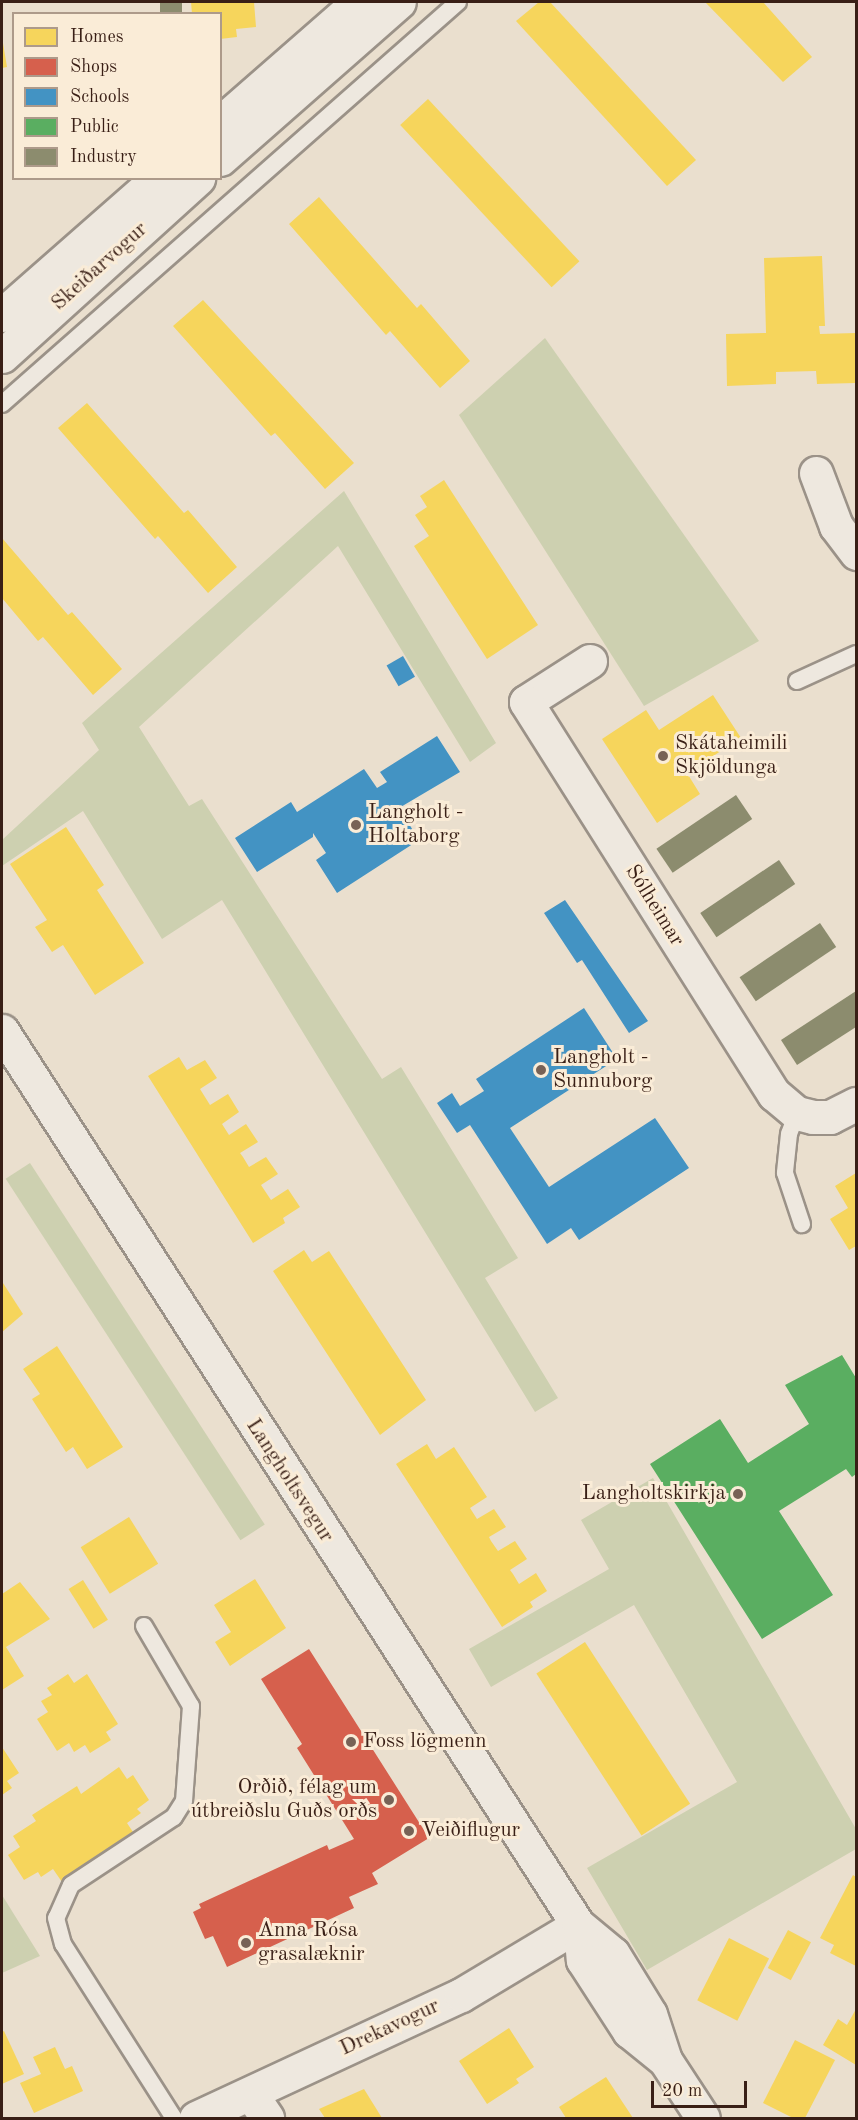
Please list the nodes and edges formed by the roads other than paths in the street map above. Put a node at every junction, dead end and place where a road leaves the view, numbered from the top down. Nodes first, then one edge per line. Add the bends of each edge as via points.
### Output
1 (357, 2) edge
2 (399, 2) edge
3 (458, 2) edge
4 (222, 121) edge
5 (222, 157) edge
6 (156, 180) edge
7 (196, 180) edge
8 (2, 315) edge
9 (2, 356) edge
10 (2, 404) edge
11 (816, 473) dead end
12 (856, 553) edge
13 (856, 654) edge
14 (590, 661) dead end
15 (797, 681) dead end
16 (2, 1031) edge
17 (856, 1104) edge
18 (797, 1113) junction
19 (802, 1224) dead end
20 (144, 1626) dead end
21 (579, 1926) junction
22 (259, 2106) edge
23 (174, 2118) edge
24 (196, 2118) edge
25 (703, 2118) edge

1 - 4 street
2 - 5 street
3 - 10 lane
6 - 8 street, Skeiðarvogur
7 - 9 street, Skeiðarvogur
11 - 12 street via 836,526
13 - 15 lane
14 - 18 street, Sólheimar via 526,702 760,1076
16 - 21 street, Langholtsvegur
17 - 18 street via 830,1117
18 - 19 lane via 789,1134 785,1173
20 - 23 lane via 191,1706 184,1801 174,1817 71,1885 56,1918 63,1944
21 - 22 street, Drekavogur
21 - 25 street, Langholtsvegur via 613,1954 650,2014 665,2060
22 - 24 street, Drekavogur

